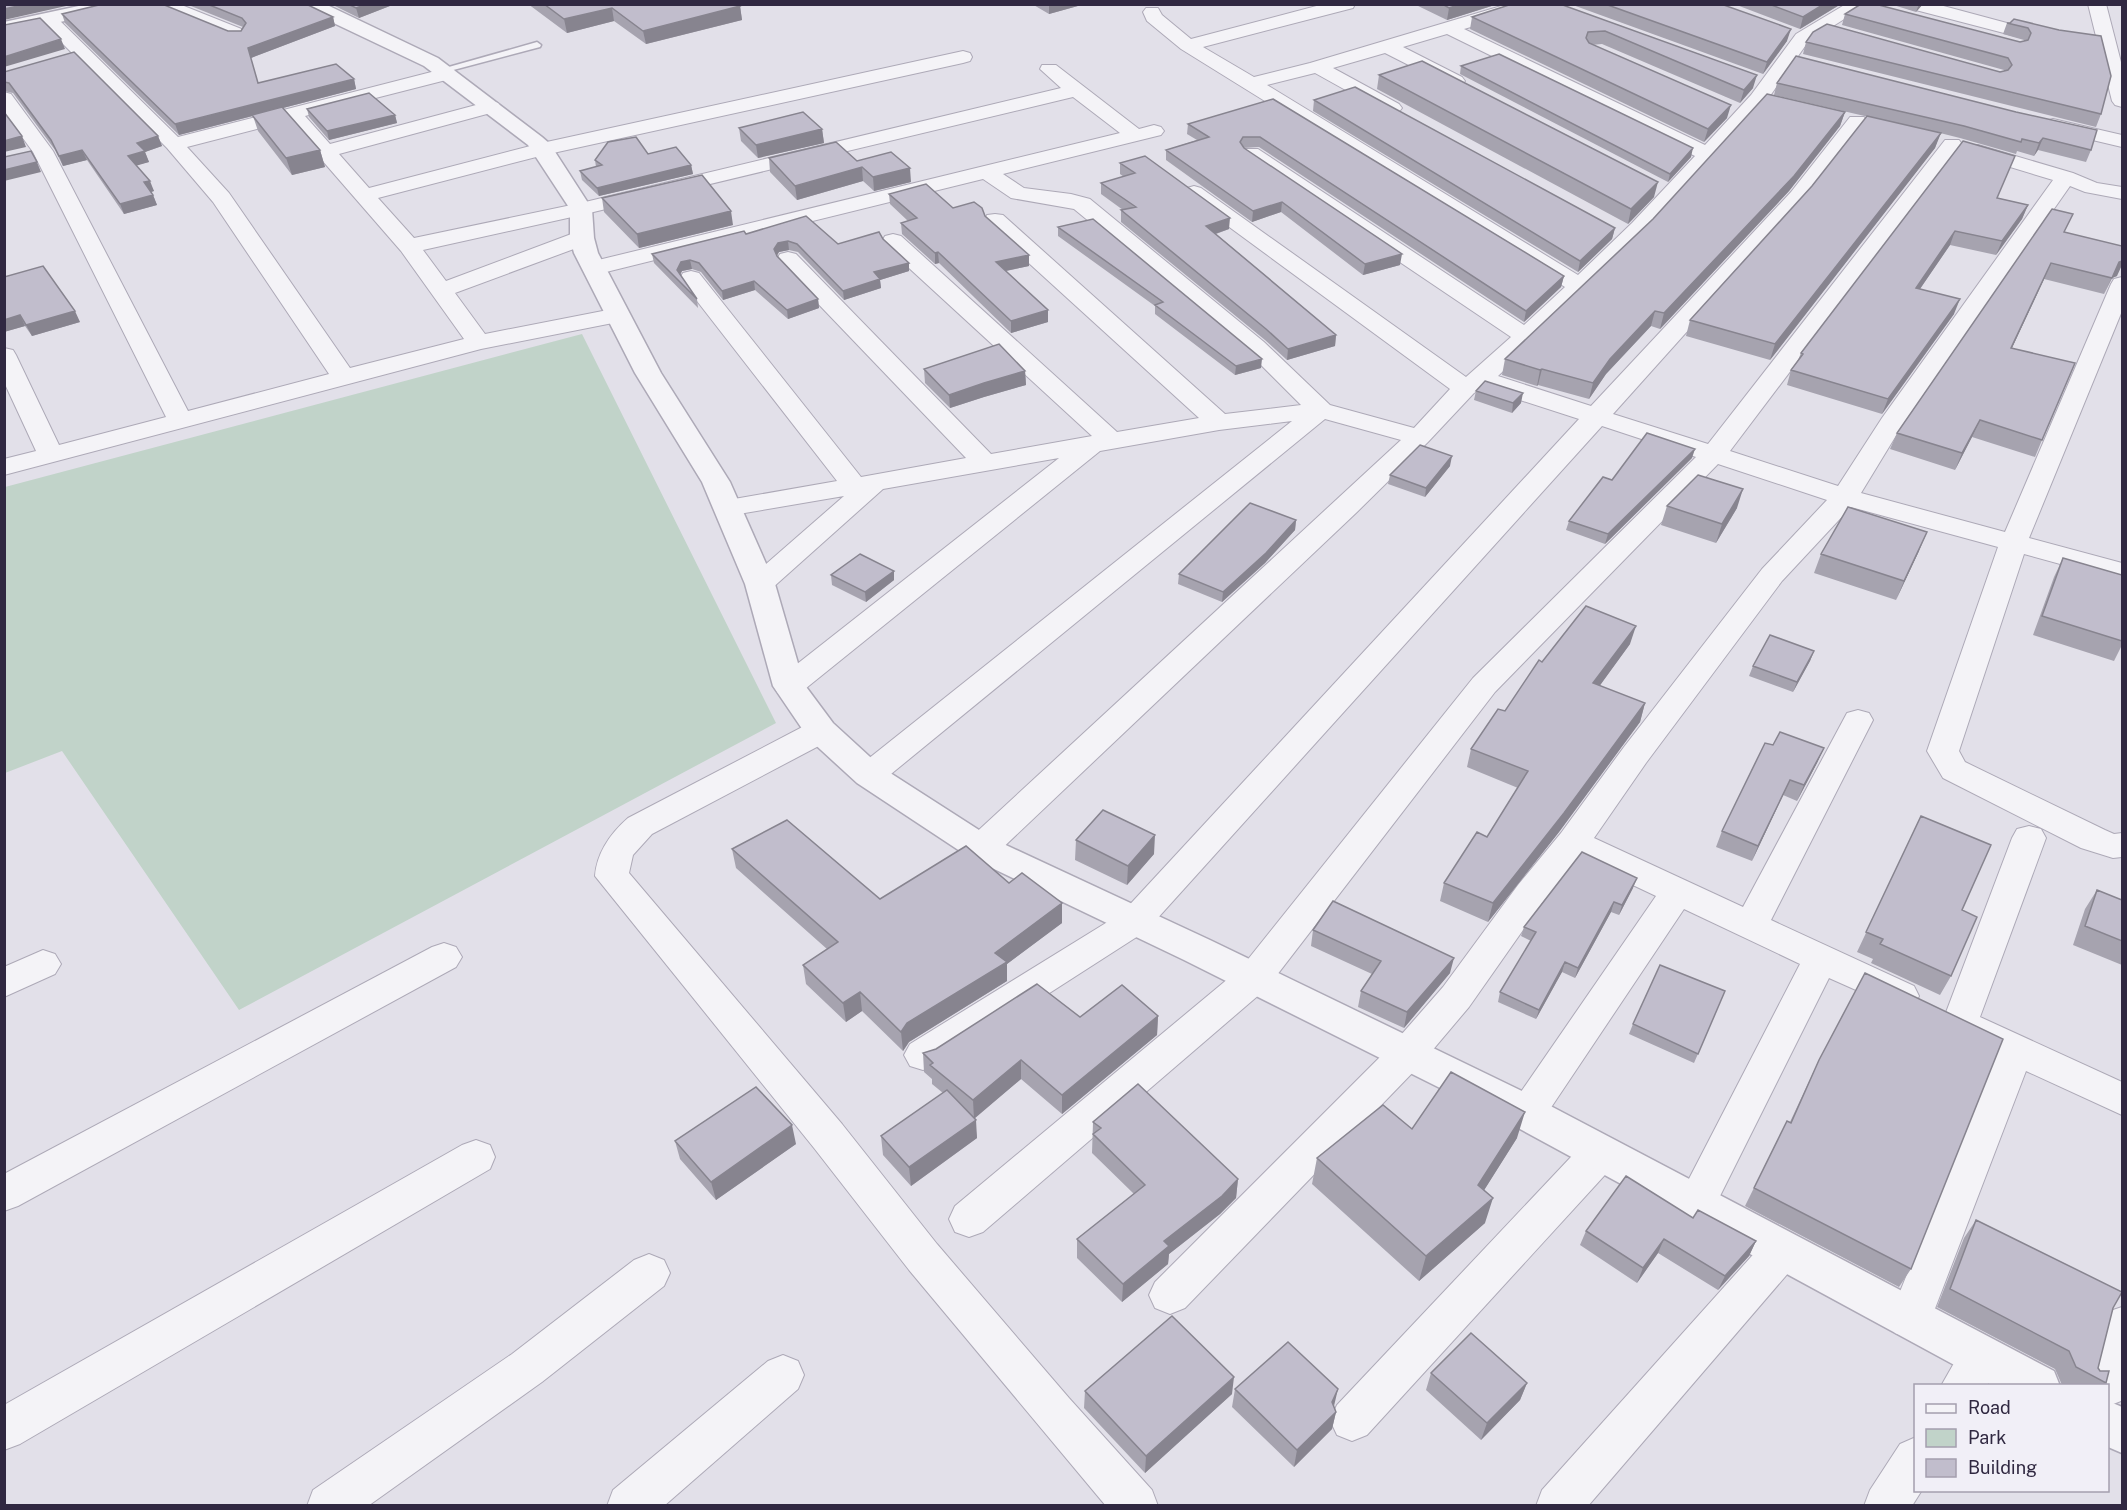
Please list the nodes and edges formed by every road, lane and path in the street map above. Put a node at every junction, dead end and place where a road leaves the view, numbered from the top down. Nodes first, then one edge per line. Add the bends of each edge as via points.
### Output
1 (116, 4) edge
2 (162, 4) edge
3 (309, 4) edge
4 (1347, 4) edge
5 (1529, 4) edge
6 (2097, 4) edge
7 (1864, 6) edge
8 (1150, 11) edge
9 (1909, 11) edge
10 (48, 19) junction
11 (4, 28) edge
12 (1448, 28) junction
13 (238, 34) edge
14 (2021, 40) edge
15 (2115, 43) edge
16 (537, 45) dead end
17 (1188, 45) junction
18 (1387, 46) junction
19 (81, 52) junction
20 (963, 57) dead end
21 (59, 59) edge
22 (1317, 67) junction
23 (1049, 69) dead end
24 (445, 72) junction
25 (1249, 84) junction
26 (1471, 89) edge
27 (1076, 90) junction
28 (4, 98) edge
29 (2122, 101) edge
30 (491, 107) junction
31 (293, 115) junction
32 (1411, 118) edge
33 (2031, 120) edge
34 (1855, 121) dead end
35 (2122, 141) edge
36 (174, 144) junction
37 (542, 148) junction
38 (326, 151) junction
39 (1251, 153) edge
40 (1708, 154) junction
41 (987, 172) junction
42 (2066, 177) junction
43 (1174, 178) edge
44 (2122, 193) edge
45 (365, 195) junction
46 (995, 220) dead end
47 (586, 238) junction
48 (893, 241) dead end
49 (409, 246) junction
50 (788, 259) dead end
51 (691, 278) dead end
52 (2122, 284) edge
53 (1580, 286) junction
54 (443, 290) junction
55 (618, 315) junction
56 (1525, 336) junction
57 (478, 342) junction
58 (6, 364) edge
59 (343, 376) junction
60 (1473, 383) junction
61 (1321, 410) junction
62 (1595, 416) junction
63 (181, 422) junction
64 (1219, 422) junction
65 (1419, 437) junction
66 (1101, 443) junction
67 (1714, 454) junction
68 (51, 455) junction
69 (984, 462) junction
70 (4, 467) edge
71 (865, 484) junction
72 (1845, 497) junction
73 (727, 508) junction
74 (2014, 542) junction
75 (2122, 572) edge
76 (760, 584) junction
77 (789, 686) junction
78 (1858, 720) dead end
79 (821, 731) junction
80 (869, 774) junction
81 (2029, 838) dead end
82 (1573, 843) junction
83 (2122, 845) edge
84 (981, 848) junction
85 (1678, 891) junction
86 (1134, 922) junction
87 (1751, 925) junction
88 (444, 957) dead end
89 (1821, 958) junction
90 (43, 964) dead end
91 (1254, 978) junction
92 (4, 983) edge
93 (1960, 1023) junction
94 (2016, 1049) junction
95 (1407, 1054) junction
96 (923, 1055) edge
97 (2122, 1099) edge
98 (1527, 1113) junction
99 (1600, 1153) junction
100 (476, 1157) dead end
101 (4, 1194) edge
102 (1696, 1204) junction
103 (969, 1219) dead end
104 (1782, 1251) junction
105 (650, 1274) dead end
106 (1170, 1295) dead end
107 (1910, 1319) junction
108 (2122, 1326) edge
109 (1971, 1371) edge
110 (783, 1375) dead end
111 (2029, 1384) edge
112 (2107, 1384) edge
113 (1352, 1420) dead end
114 (4, 1429) edge
115 (1914, 1462) edge
116 (328, 1506) edge
117 (629, 1506) edge
118 (1136, 1506) edge
119 (1558, 1506) edge
120 (1886, 1506) edge

1 - 10 street
2 - 13 street
3 - 24 street
4 - 17 street
5 - 12 street
6 - 15 street
7 - 40 street via 1807,42
8 - 17 street
9 - 14 street
10 - 11 street
10 - 19 street
12 - 18 street
12 - 40 street
15 - 29 street
16 - 24 lane
17 - 25 street
18 - 22 street
18 - 26 street
19 - 21 street
19 - 36 street
20 - 37 street
22 - 25 street
22 - 32 street
23 - 27 street
24 - 30 street
24 - 31 street
25 - 53 street
27 - 41 street via 1144,133
27 - 47 street
28 - 63 street
30 - 37 street
30 - 38 street
31 - 36 street
31 - 38 street
33 - 35 street
34 - 62 street via 1798,196
36 - 59 street via 221,198
37 - 45 street
37 - 47 street
38 - 45 street
39 - 56 street
40 - 53 street via 1659,188
41 - 47 street
41 - 61 street via 1018,194 1082,204 1256,347
42 - 44 street via 2092,188
42 - 67 street via 1941,142
42 - 72 street via 1891,423
43 - 60 street
45 - 49 street
46 - 64 street
47 - 49 street
47 - 54 street
47 - 55 street
48 - 66 street
49 - 54 street
50 - 69 street
51 - 71 street
52 - 74 street
53 - 56 street
54 - 57 street
55 - 57 street
55 - 73 street via 648,373 716,482
56 - 60 street
57 - 59 street
58 - 68 street
59 - 63 street
60 - 62 street
60 - 65 street
61 - 64 street
61 - 65 street
61 - 80 street
62 - 67 street
62 - 86 street
63 - 68 street
64 - 66 street
65 - 84 street
66 - 69 street
66 - 77 street
67 - 72 street
67 - 91 street via 1484,685
68 - 70 street
69 - 71 street
71 - 73 street
71 - 76 street
72 - 74 street
72 - 82 street via 1772,576
73 - 76 street
74 - 75 street
74 - 83 street via 1943,752 1954,770 2093,838 2113,846
76 - 77 street
77 - 79 street
78 - 87 street
79 - 80 street
79 - 118 street via 640,826 620,847 612,876 969,1312
80 - 84 street
81 - 93 street
82 - 85 street
82 - 95 street via 1530,894 1456,997
84 - 86 street
85 - 87 street
85 - 98 street
86 - 91 street
86 - 96 street
87 - 89 street
88 - 101 street
89 - 93 street
89 - 102 street
90 - 92 street
91 - 95 street
91 - 103 street
93 - 94 street
94 - 97 street
94 - 107 street
95 - 98 street
95 - 106 street
98 - 99 street
99 - 102 street
99 - 113 street
100 - 114 street
102 - 104 street
104 - 107 street
104 - 119 street
105 - 116 street via 527,1368
107 - 109 street
108 - 112 street
109 - 111 street
110 - 117 street
115 - 120 street

